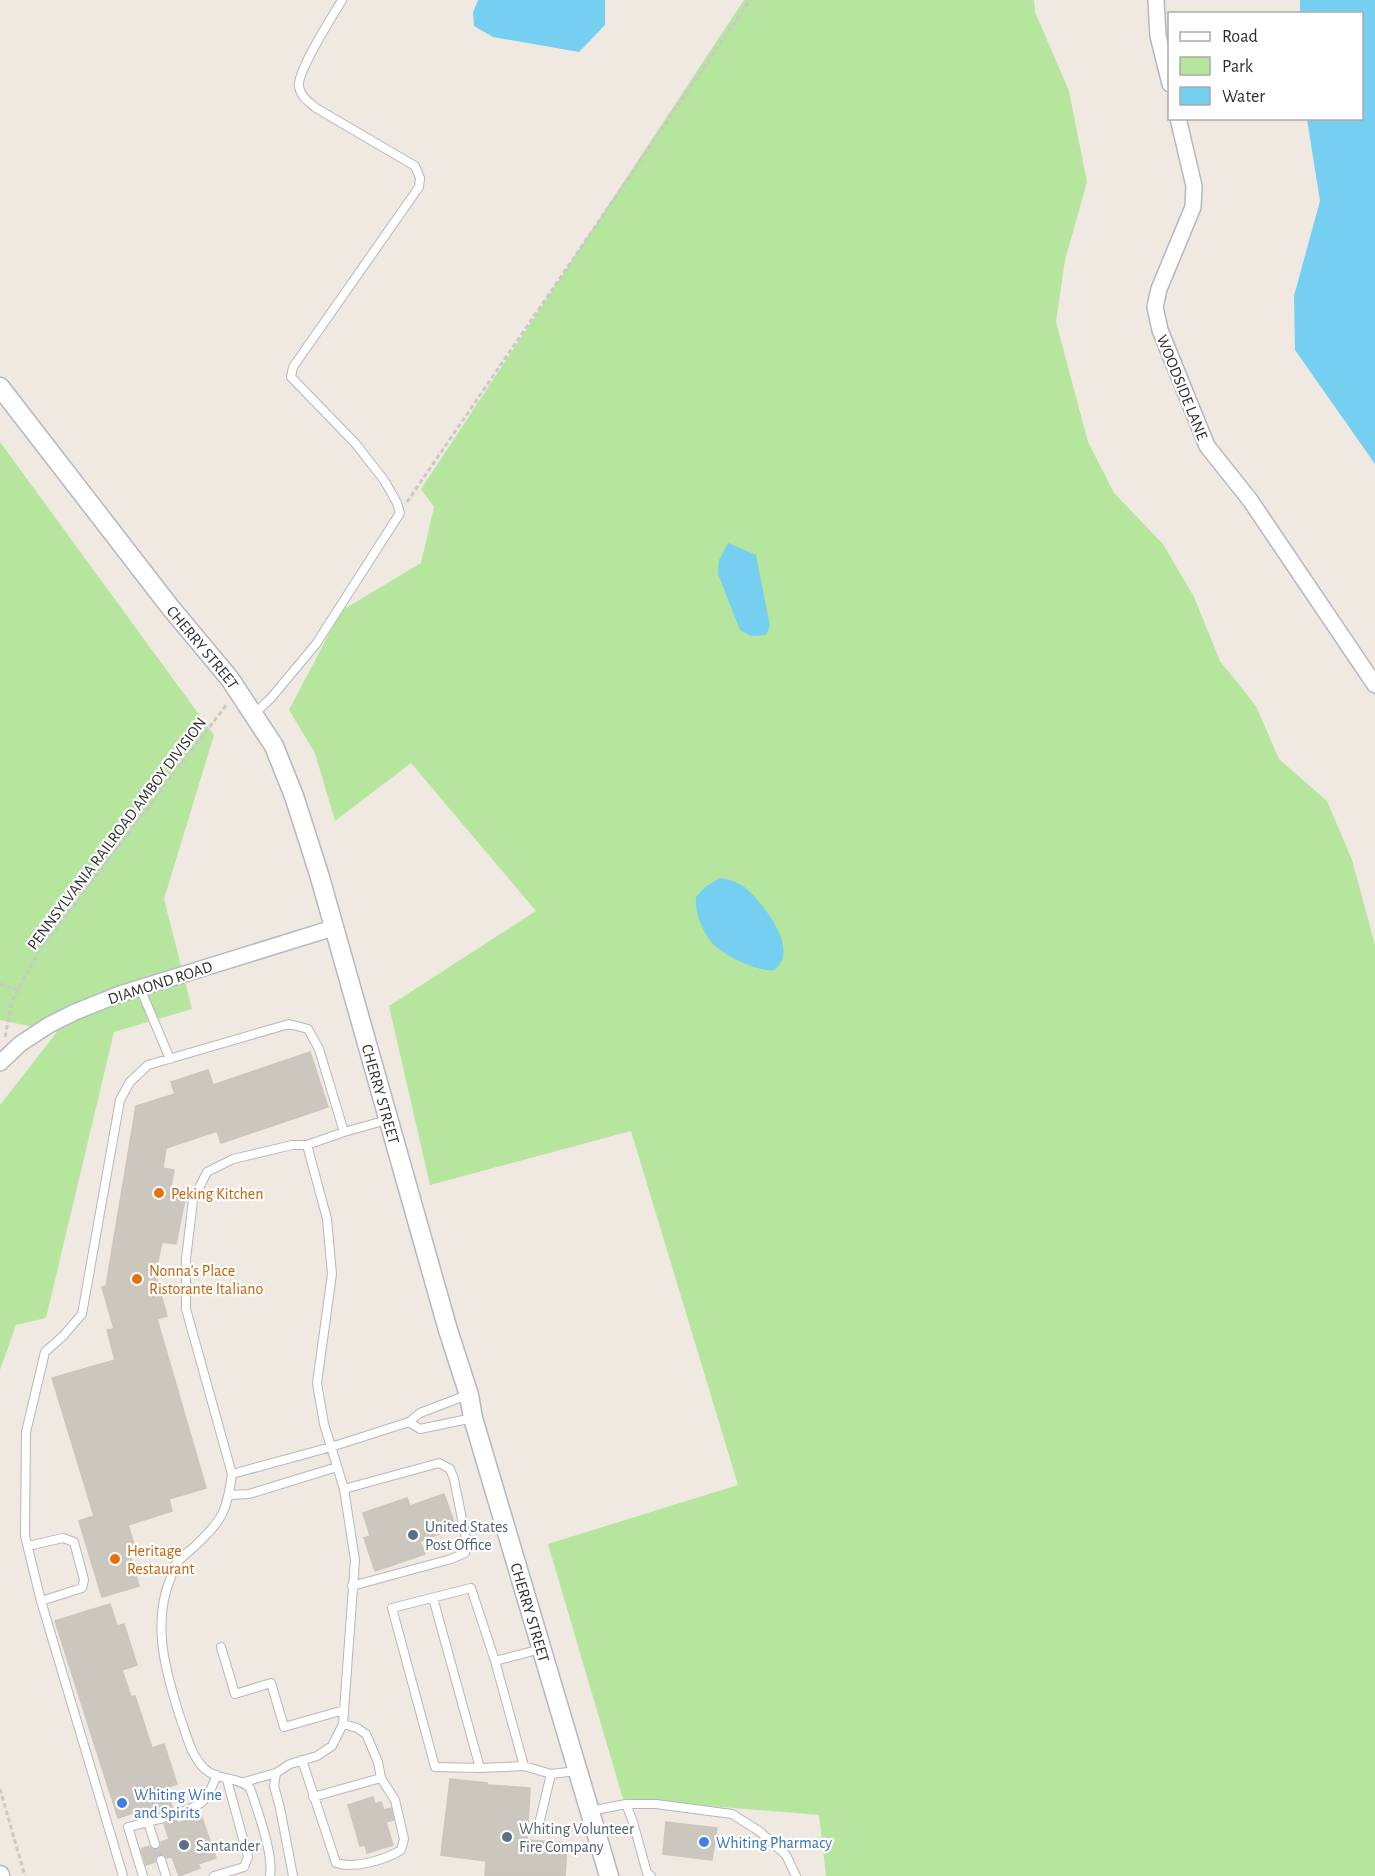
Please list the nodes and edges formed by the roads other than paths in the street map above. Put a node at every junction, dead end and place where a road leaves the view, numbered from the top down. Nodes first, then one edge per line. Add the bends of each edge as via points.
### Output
1 (342, 0) edge
2 (1156, 0) edge
3 (1168, 76) edge
4 (1178, 120) edge
5 (0, 387) edge
6 (1375, 685) edge
7 (254, 714) junction
8 (333, 928) junction
9 (140, 988) junction
10 (170, 1059) junction
11 (0, 1063) edge
12 (388, 1120) junction
13 (344, 1132) junction
14 (307, 1145) junction
15 (469, 1395) junction
16 (473, 1418) junction
17 (409, 1422) junction
18 (331, 1447) junction
19 (337, 1467) junction
20 (232, 1474) junction
21 (344, 1490) junction
22 (230, 1495) junction
23 (28, 1546) junction
24 (352, 1587) junction
25 (433, 1598) junction
26 (41, 1601) junction
27 (221, 1647) dead end
28 (541, 1649) junction
29 (495, 1661) junction
30 (344, 1710) junction
31 (343, 1724) junction
32 (302, 1760) junction
33 (524, 1766) junction
34 (480, 1768) junction
35 (577, 1771) junction
36 (276, 1773) junction
37 (551, 1774) junction
38 (217, 1775) junction
39 (381, 1778) junction
40 (227, 1780) junction
41 (244, 1782) junction
42 (314, 1797) junction
43 (626, 1804) junction
44 (589, 1812) junction
45 (148, 1822) junction
46 (539, 1824) dead end
47 (155, 1844) dead end
48 (161, 1860) dead end
49 (123, 1876) edge
50 (143, 1876) edge
51 (166, 1876) edge
52 (214, 1876) edge
53 (270, 1876) edge
54 (293, 1876) edge
55 (609, 1876) edge
56 (651, 1876) edge
57 (796, 1876) edge

1 - 7 lane via 305,65 298,84 302,96 415,166 419,187 293,367 291,377 355,442 384,480 400,513 316,644
2 - 3 street via 1158,36
4 - 6 street, WOODSIDE LANE via 1194,186 1193,207 1159,289 1155,307 1160,330 1207,446 1250,500
5 - 7 street, CHERRY STREET
7 - 8 street, CHERRY STREET via 273,746 294,796
8 - 9 street, DIAMOND ROAD
8 - 12 street, CHERRY STREET
9 - 10 lane
9 - 11 street, DIAMOND ROAD via 49,1025
10 - 13 lane via 289,1024 308,1029 319,1049
10 - 23 lane via 148,1065 130,1082 120,1100 82,1314 45,1352 26,1432
12 - 13 lane
12 - 15 street, CHERRY STREET
13 - 14 lane
14 - 18 lane via 327,1220 332,1274 317,1383
14 - 20 lane via 232,1159 207,1172 193,1200 186,1260 186,1309
15 - 16 street, CHERRY STREET
15 - 17 lane via 420,1413
16 - 17 lane via 420,1429
16 - 28 street, CHERRY STREET
17 - 18 lane
18 - 19 lane
18 - 20 lane
19 - 21 lane
19 - 22 lane via 249,1494
20 - 22 lane
21 - 24 lane via 355,1560
21 - 24 lane via 439,1463 450,1469 454,1479 467,1544 465,1553 451,1559
22 - 38 lane via 223,1515 176,1564 164,1592 160,1633 170,1685 192,1750 206,1770
23 - 26 lane
23 - 26 lane via 63,1538 74,1542 84,1580 82,1588
24 - 30 lane
25 - 29 lane via 471,1588
25 - 34 lane
25 - 34 lane via 392,1608 435,1767
26 - 49 lane
27 - 30 lane via 235,1695 270,1683 284,1727
28 - 29 lane
28 - 35 street, CHERRY STREET
29 - 33 lane
30 - 31 lane
31 - 32 lane via 332,1746
31 - 39 lane via 366,1734
32 - 36 lane
32 - 42 lane
33 - 34 lane
33 - 37 lane
35 - 37 lane
35 - 44 street, CHERRY STREET
36 - 41 lane
36 - 54 lane via 274,1786
37 - 46 lane
38 - 40 lane
38 - 45 lane via 200,1804
39 - 42 lane
39 - 42 lane via 395,1800 404,1839 401,1850 390,1857 347,1867 336,1863
40 - 41 lane
40 - 52 lane via 248,1857 244,1867
41 - 53 lane via 250,1788 260,1820
43 - 44 lane
43 - 56 lane
43 - 57 lane via 732,1814 786,1855
44 - 55 street, CHERRY STREET
45 - 47 lane
45 - 50 lane via 128,1827
48 - 51 lane

